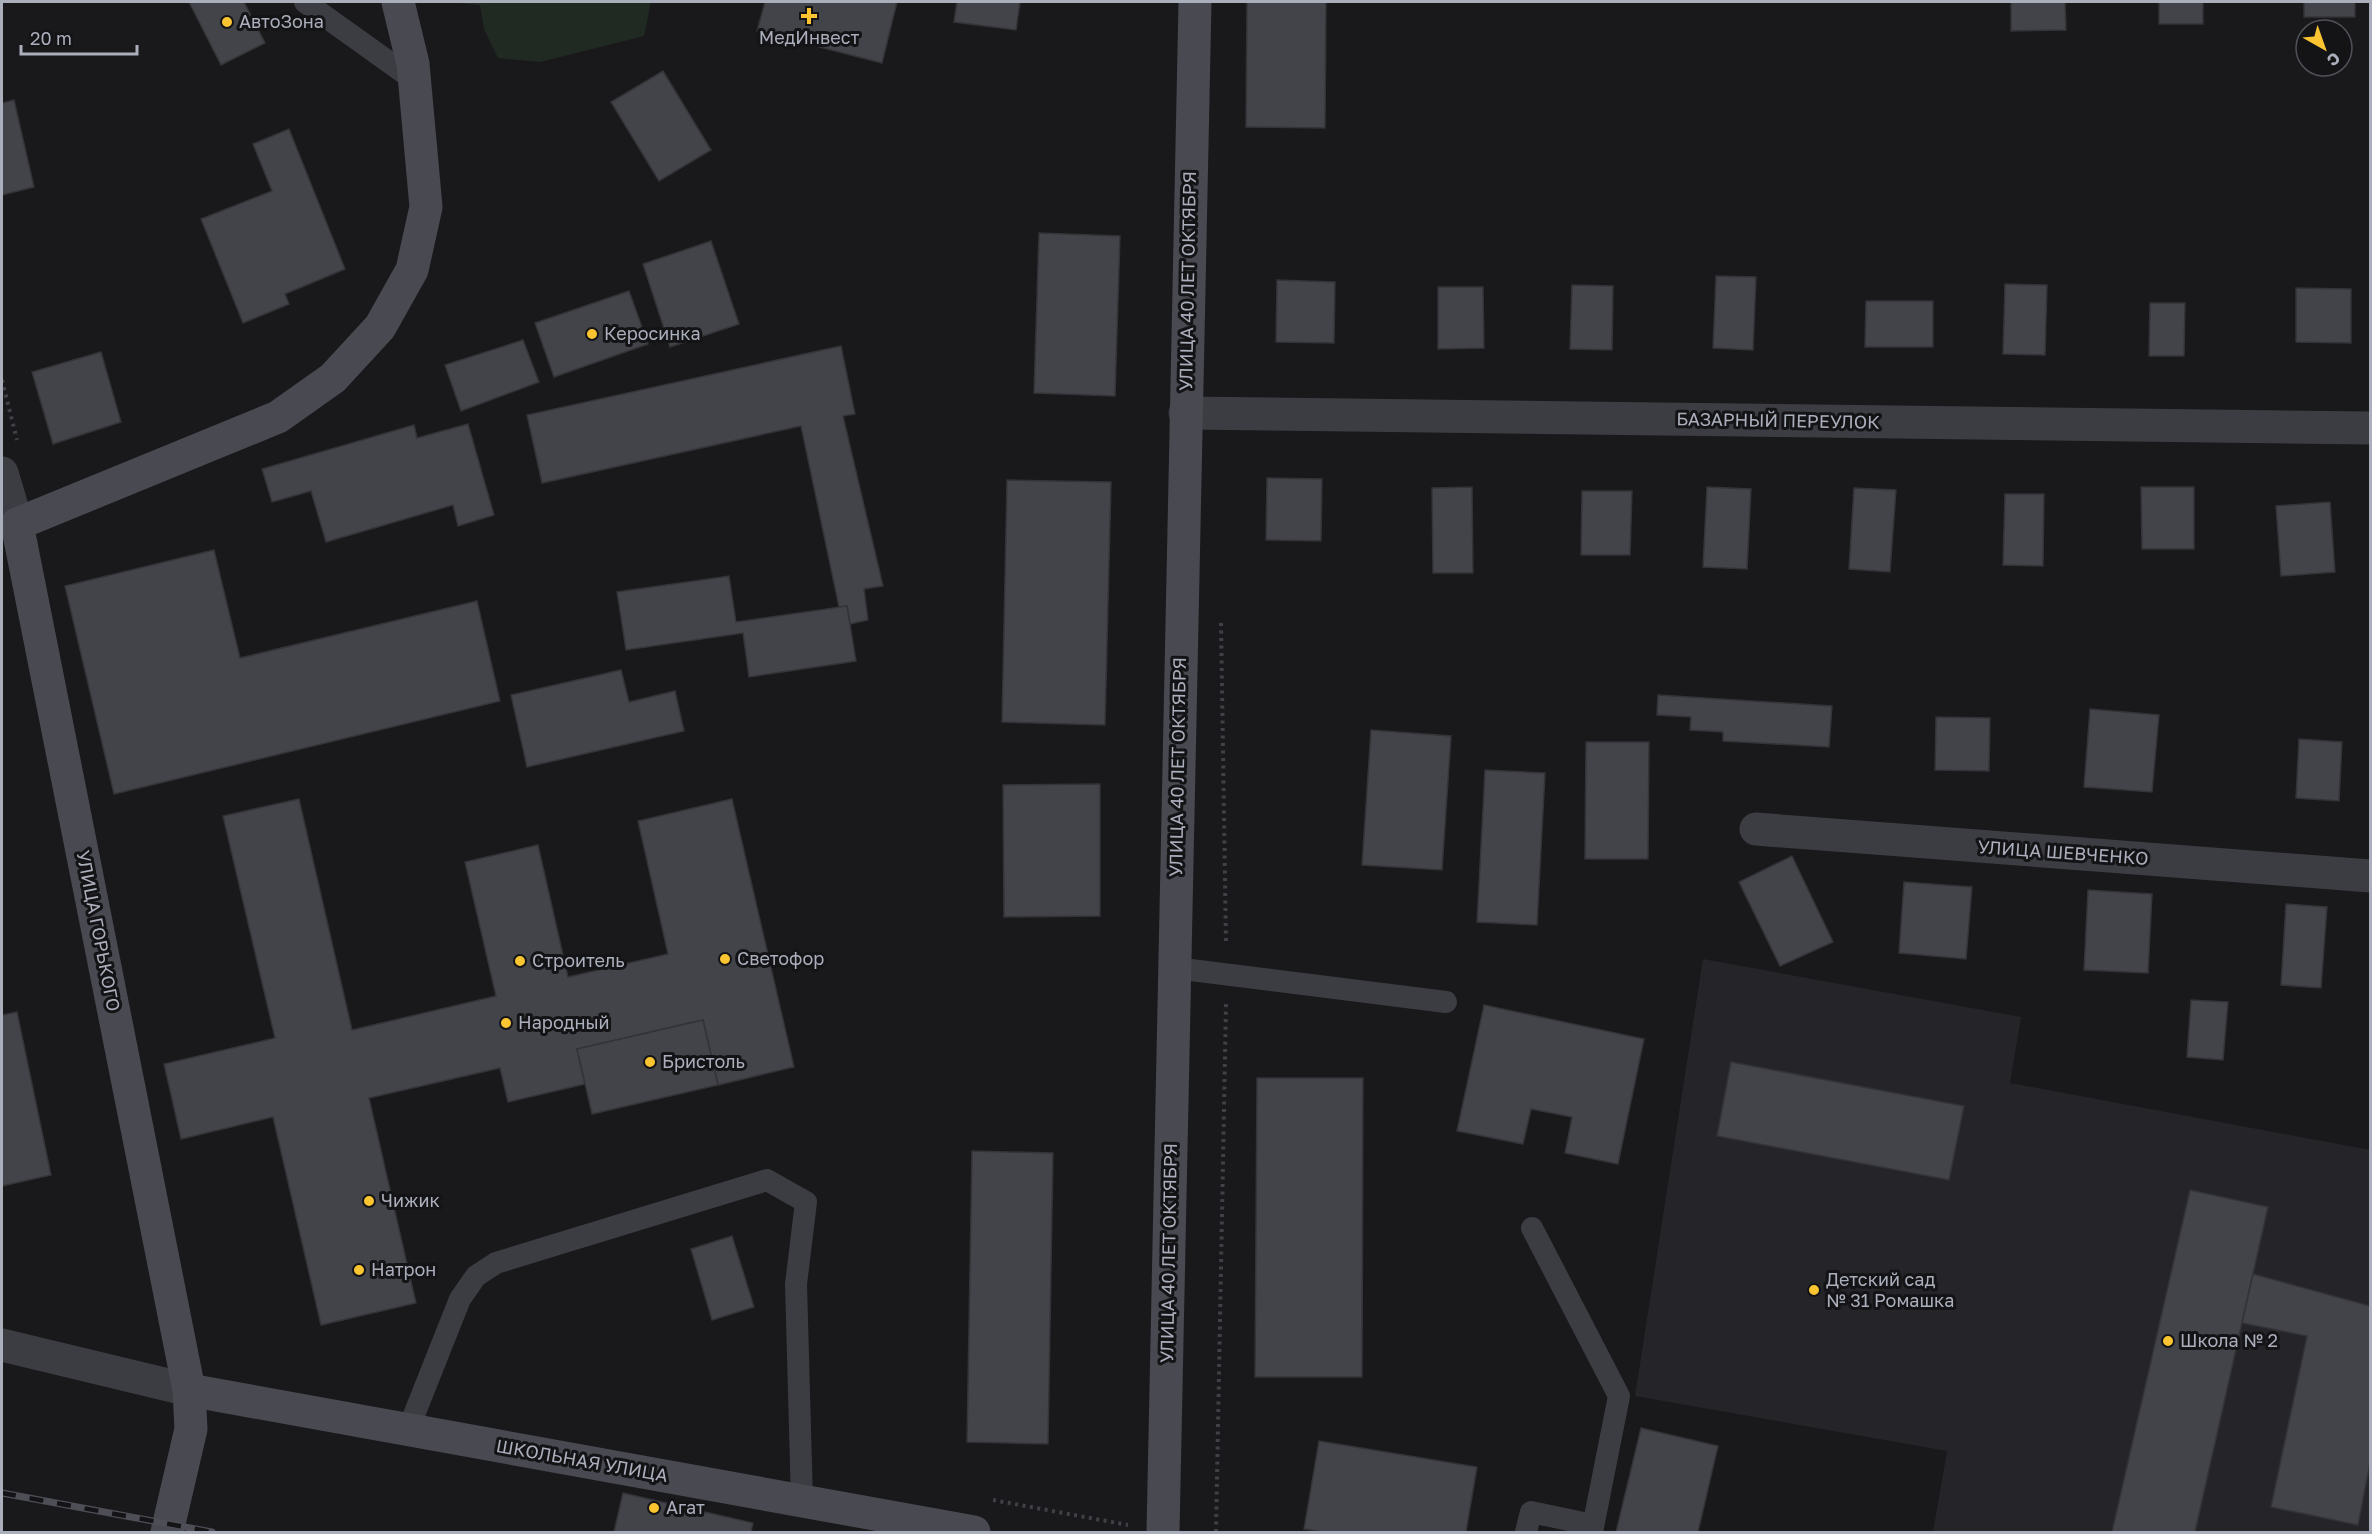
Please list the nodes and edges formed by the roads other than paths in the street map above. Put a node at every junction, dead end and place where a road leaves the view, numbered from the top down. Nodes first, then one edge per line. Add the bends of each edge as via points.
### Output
1 (306, 2) edge
2 (398, 2) edge
3 (1195, 2) edge
4 (414, 80) junction
5 (1185, 412) junction
6 (2370, 428) edge
7 (2, 473) edge
8 (16, 524) junction
9 (1756, 829) dead end
10 (2370, 876) edge
11 (1174, 968) junction
12 (1446, 1002) dead end
13 (1532, 1228) dead end
14 (2, 1345) edge
15 (189, 1390) junction
16 (408, 1430) junction
17 (802, 1501) junction
18 (1592, 1529) edge
19 (167, 1533) edge
20 (974, 1533) edge
21 (1163, 1533) edge
22 (1526, 1533) edge

1 - 4 lane
2 - 4 main road
3 - 5 main road, УЛИЦА 40 ЛЕТ ОКТЯБРЯ
4 - 8 main road via 426,207 412,270 380,327 333,378 278,417
5 - 6 street, БАЗАРНЫЙ ПЕРЕУЛОК
5 - 11 main road, УЛИЦА 40 ЛЕТ ОКТЯБРЯ
7 - 8 street, УЛИЦА ГОРЬКОГО
8 - 15 main road, УЛИЦА ГОРЬКОГО
9 - 10 street, УЛИЦА ШЕВЧЕНКО
11 - 12 lane
11 - 21 main road, УЛИЦА 40 ЛЕТ ОКТЯБРЯ
13 - 18 lane via 1619,1396
14 - 15 street
15 - 16 main road, ШКОЛЬНАЯ УЛИЦА
15 - 19 main road, УЛИЦА ГОРЬКОГО via 191,1429
16 - 17 main road, ШКОЛЬНАЯ УЛИЦА
16 - 17 lane via 460,1299 476,1276 496,1263 767,1180 806,1202 796,1284
17 - 20 main road, ШКОЛЬНАЯ УЛИЦА
18 - 22 lane via 1531,1512

